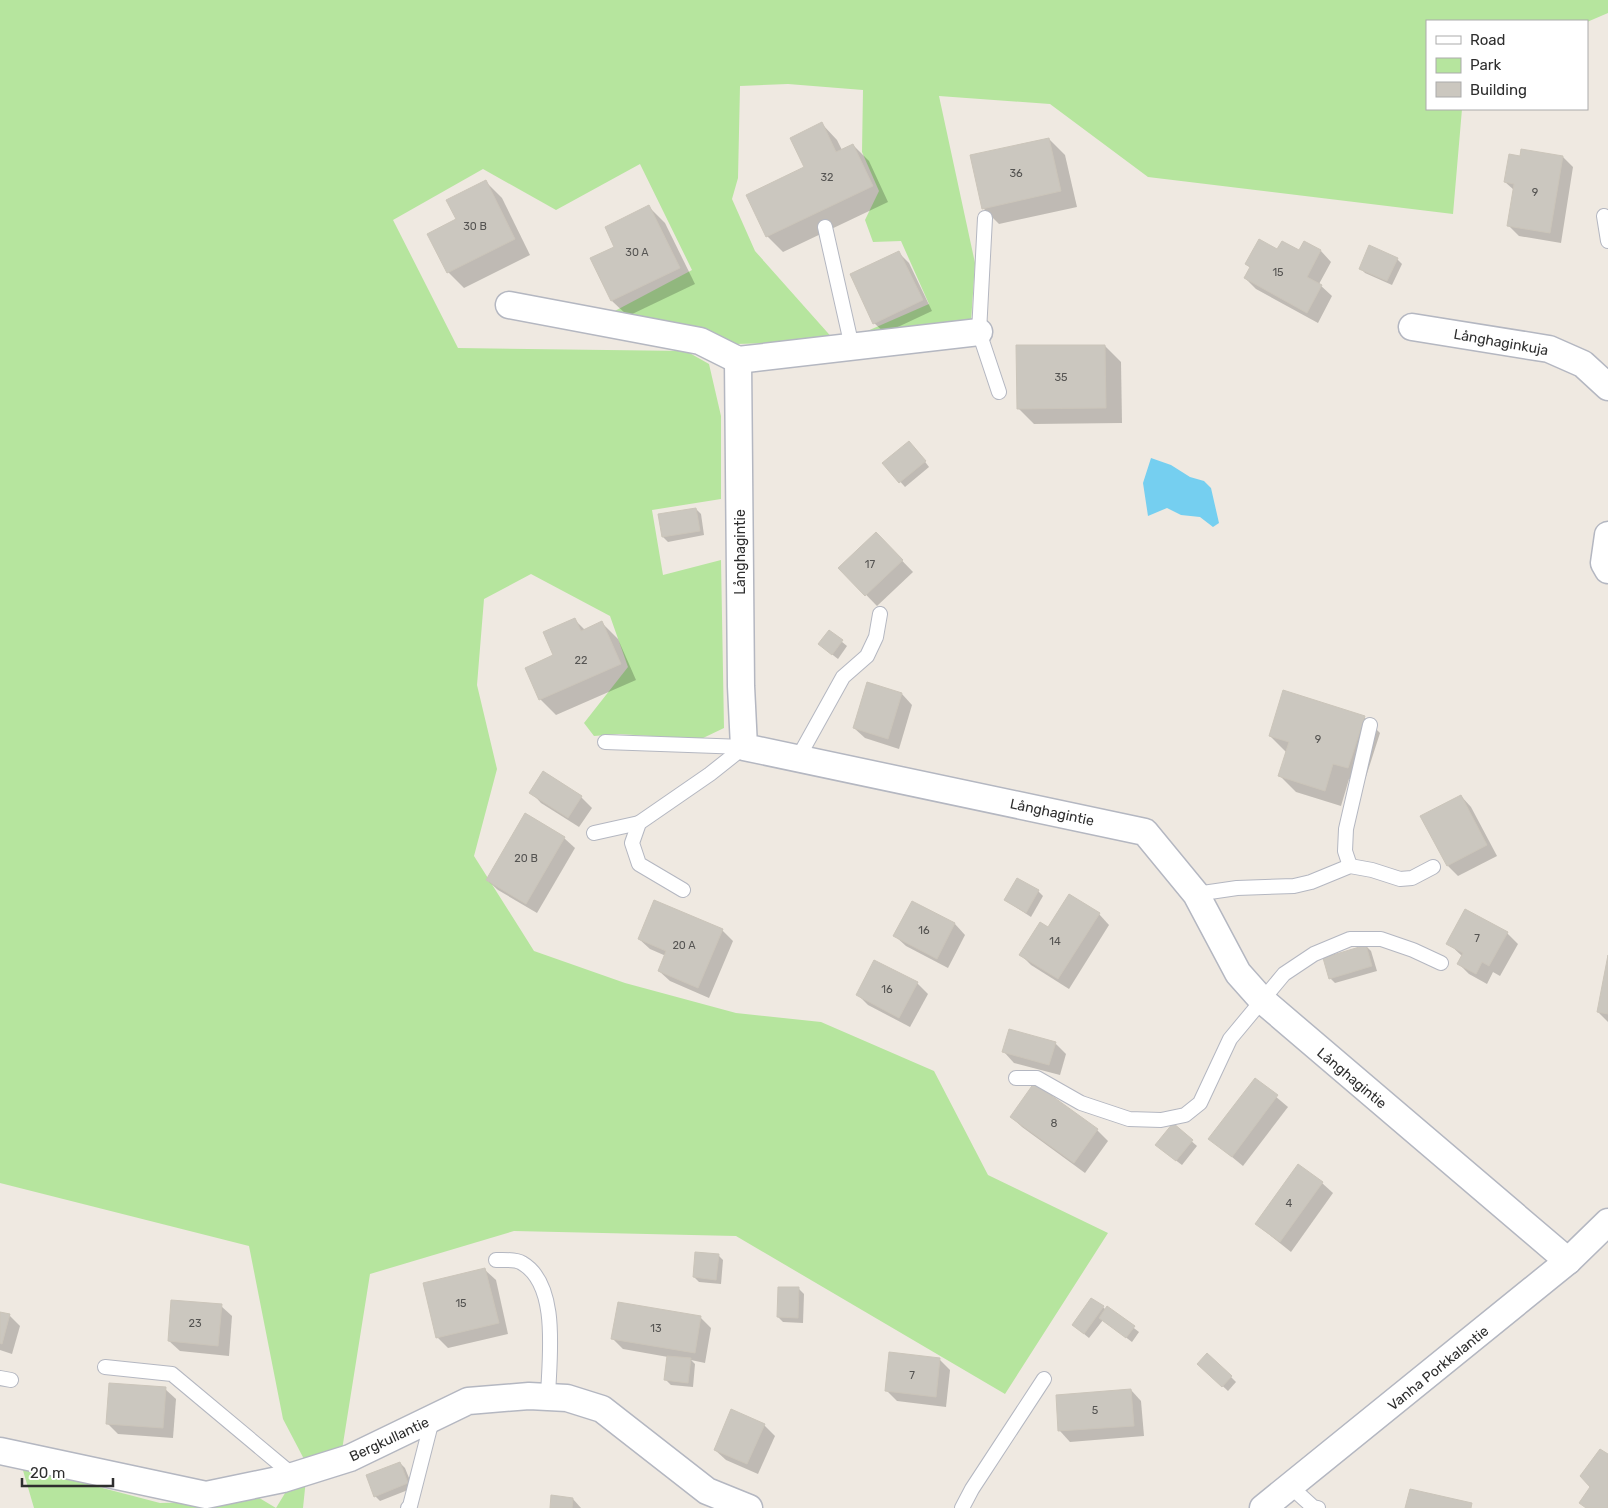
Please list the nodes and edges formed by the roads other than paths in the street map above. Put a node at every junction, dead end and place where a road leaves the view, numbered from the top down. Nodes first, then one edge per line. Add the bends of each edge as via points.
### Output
1 (1604, 216) dead end
2 (985, 218) dead end
3 (825, 227) dead end
4 (1608, 241) edge
5 (509, 305) dead end
6 (1412, 328) dead end
7 (980, 332) junction
8 (852, 347) junction
9 (738, 360) junction
10 (1608, 387) edge
11 (999, 392) dead end
12 (1608, 535) edge
13 (1608, 570) edge
14 (880, 614) dead end
15 (1370, 725) dead end
16 (605, 742) dead end
17 (744, 747) junction
18 (798, 758) junction
19 (639, 823) junction
20 (594, 833) dead end
21 (1350, 866) junction
22 (1433, 867) dead end
23 (683, 890) dead end
24 (1196, 894) junction
25 (1441, 963) dead end
26 (1262, 1000) junction
27 (1016, 1078) dead end
28 (1603, 1238) edge
29 (496, 1260) dead end
30 (1568, 1261) junction
31 (105, 1367) dead end
32 (1044, 1379) dead end
33 (548, 1397) junction
34 (432, 1420) junction
35 (0, 1451) edge
36 (294, 1476) junction
37 (1290, 1486) junction
38 (737, 1506) edge
39 (408, 1508) edge
40 (962, 1508) edge
41 (1263, 1508) edge
42 (1318, 1508) edge

1 - 4 lane
2 - 7 lane
3 - 8 lane
5 - 9 street via 700,341
6 - 10 street, Långhaginkuja via 1549,349 1583,364
7 - 8 street
7 - 11 lane
8 - 9 street
9 - 17 street, Långhagintie
12 - 13 street via 1604,563
14 - 18 lane via 876,637 867,656 843,677
15 - 21 lane via 1346,829 1345,851
16 - 17 lane
17 - 18 street, Långhagintie
17 - 19 lane
18 - 24 street, Långhagintie via 1145,832
19 - 20 lane
19 - 23 lane via 632,843 639,864
21 - 22 lane via 1400,879 1412,878
21 - 24 lane via 1294,886 1237,888
24 - 26 street, Långhagintie via 1238,973
25 - 26 lane via 1381,939 1350,939 1314,954 1284,974
26 - 27 lane via 1230,1038 1200,1103 1185,1115 1161,1120 1129,1119 1081,1102 1037,1078
26 - 30 street, Långhagintie
28 - 30 street, Vanha Porkkalantie
29 - 33 lane via 521,1262 536,1274 542,1285 550,1324
30 - 37 street, Vanha Porkkalantie
31 - 36 lane via 172,1374
32 - 40 lane
33 - 34 street, Bergkullantie via 468,1401
33 - 38 street, Bergkullantie via 567,1398 602,1409 707,1492
34 - 36 street, Bergkullantie via 350,1458
34 - 39 lane
35 - 36 street, Bergkullantie via 206,1496
37 - 41 street, Vanha Porkkalantie
37 - 42 lane

